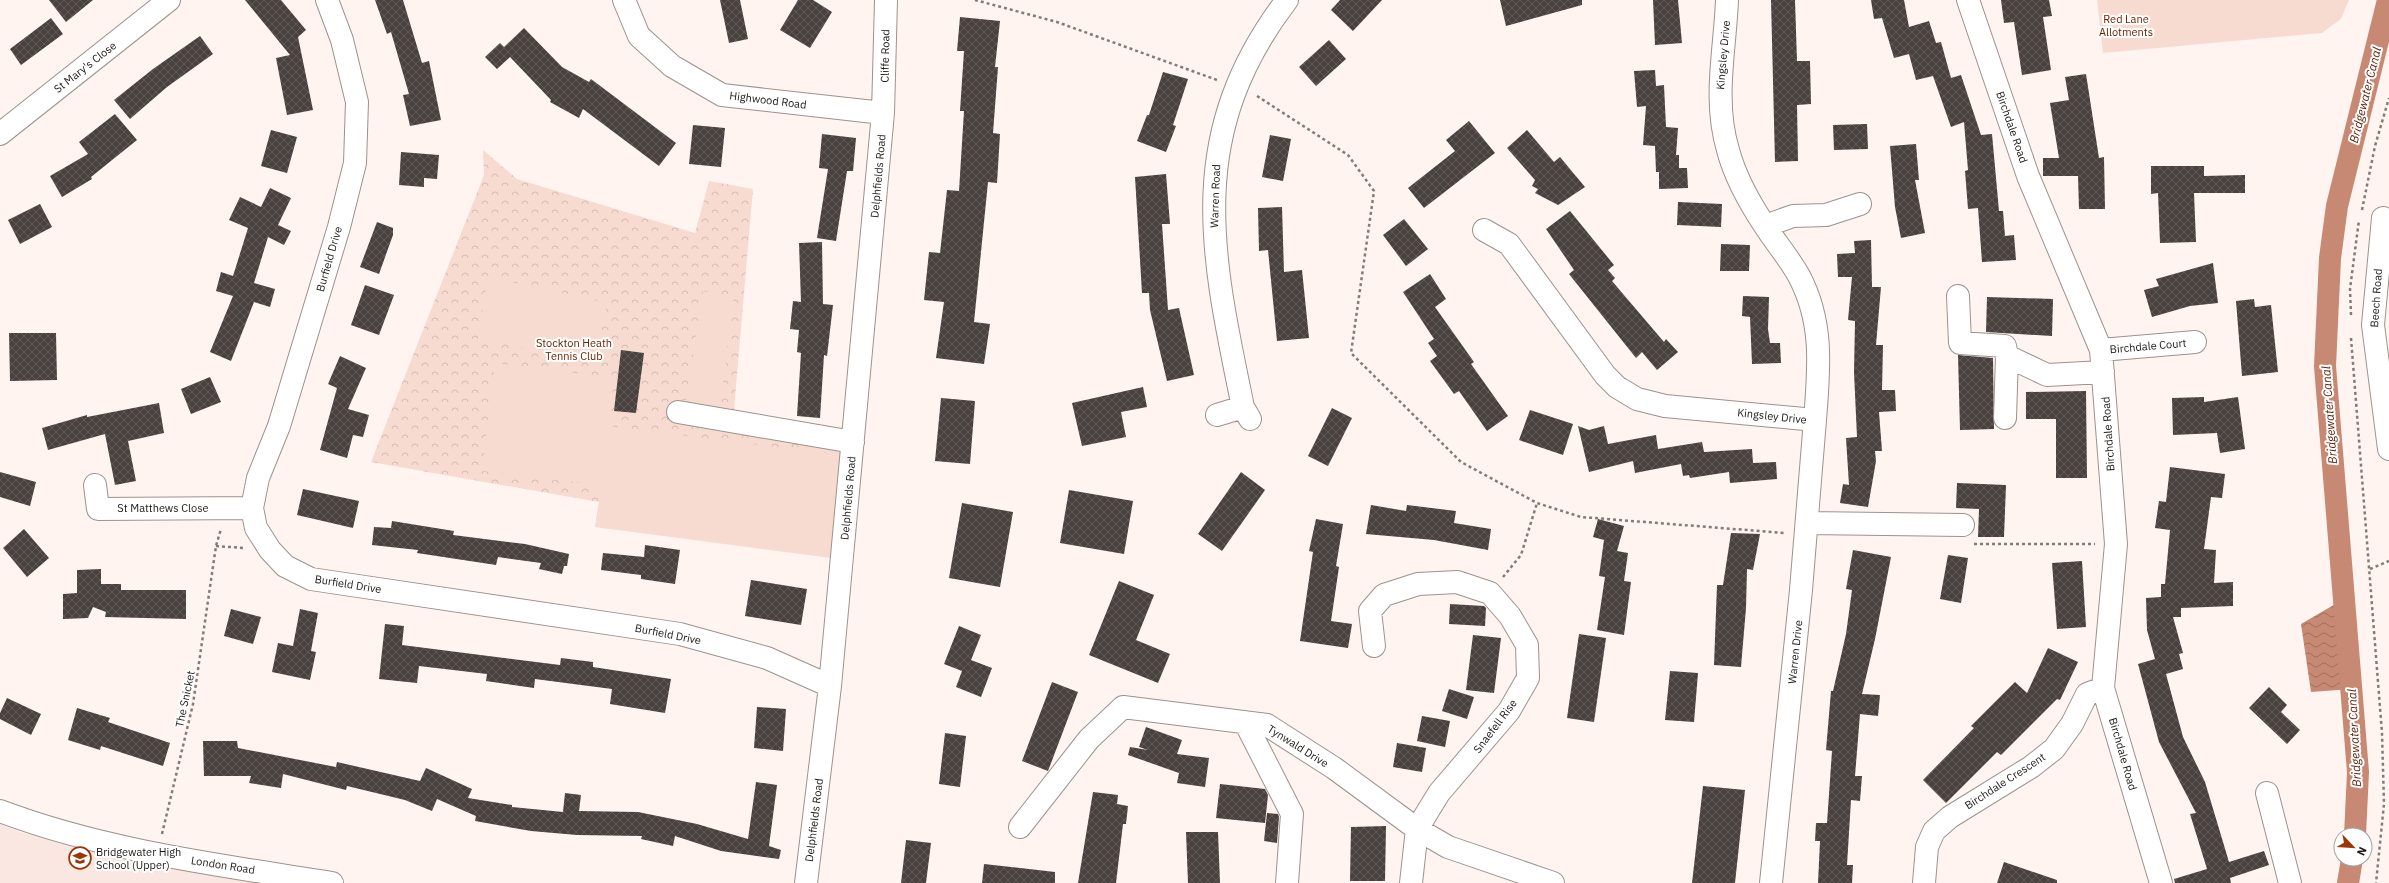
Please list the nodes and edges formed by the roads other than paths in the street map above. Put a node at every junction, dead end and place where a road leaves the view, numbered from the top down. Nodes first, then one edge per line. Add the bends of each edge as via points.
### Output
1 (170, 0) edge
2 (327, 0) edge
3 (624, 0) edge
4 (886, 0) edge
5 (1287, 0) edge
6 (1727, 0) edge
7 (1968, 0) edge
8 (884, 113) junction
9 (0, 134) edge
10 (1860, 204) dead end
11 (2383, 218) dead end
12 (1765, 226) junction
13 (1484, 230) dead end
14 (1958, 296) dead end
15 (2195, 342) dead end
16 (2101, 350) junction
17 (2007, 356) junction
18 (2103, 372) junction
19 (678, 412) dead end
20 (1217, 416) dead end
21 (2005, 418) dead end
22 (1815, 420) junction
23 (853, 442) junction
24 (2389, 449) edge
25 (95, 485) dead end
26 (252, 508) junction
27 (1806, 529) junction
28 (1965, 535) road end
29 (1374, 646) dead end
30 (830, 686) junction
31 (2104, 688) junction
32 (1245, 722) junction
33 (2267, 793) dead end
34 (0, 811) edge
35 (1020, 827) dead end
36 (1417, 829) junction
37 (332, 883) edge
38 (806, 883) edge
39 (1287, 883) edge
40 (1411, 883) edge
41 (1553, 883) edge
42 (1771, 883) edge
43 (1924, 883) edge
44 (2161, 883) edge
45 (2290, 883) edge

1 - 9 main road, St Mary's Close
2 - 26 main road, Burfield Drive via 342,40 357,102 354,162 337,234 279,426 258,478
3 - 8 main road, Highwood Road via 639,36 672,66 722,95
4 - 8 main road, Cliffe Road
5 - 20 main road, Warren Road via 1257,42 1236,87 1221,134 1216,162 1214,231 1220,300 1247,413
6 - 12 main road, Kingsley Drive via 1719,103 1723,128 1736,176
7 - 16 main road, Birchdale Road via 2028,176
8 - 23 main road, Delphfields Road
10 - 12 main road via 1826,215 1793,216
11 - 24 main road, Beech Road via 2373,325
12 - 22 main road, Kingsley Drive via 1799,276 1811,307 1820,363
13 - 22 main road, Kingsley Drive via 1509,244 1605,375 1627,394 1665,406
14 - 17 main road via 1960,343 2005,346
15 - 16 main road, Birchdale Court
16 - 18 main road, Birchdale Road
17 - 18 main road via 2048,375
17 - 21 main road
18 - 31 main road, Birchdale Road via 2116,544
19 - 23 main road
22 - 27 main road, Warren Drive
23 - 30 main road, Delphfields Road
25 - 26 main road, St Matthews Close via 98,509
26 - 30 main road, Burfield Drive via 256,528 270,550 285,566 311,579 680,634 767,658
27 - 28 main road
27 - 42 main road, Warren Drive
29 - 36 main road, Snaefell Rise via 1370,612 1384,595 1418,584 1457,582 1490,593 1510,616 1527,646 1528,678 1509,711 1439,793
30 - 38 main road, Delphfields Road
31 - 43 main road, Birchdale Crescent via 2087,694 2072,724 2054,748 2031,766 1950,817 1934,831 1926,847
31 - 44 main road, Birchdale Road
32 - 35 main road, Tynwald Drive via 1123,707 1089,739
32 - 36 main road, Tynwald Drive via 1266,725 1334,768
32 - 39 main road via 1292,814
33 - 45 main road
34 - 37 main road, London Road via 90,840
36 - 40 main road
36 - 41 main road, Tynwald Drive via 1448,847

